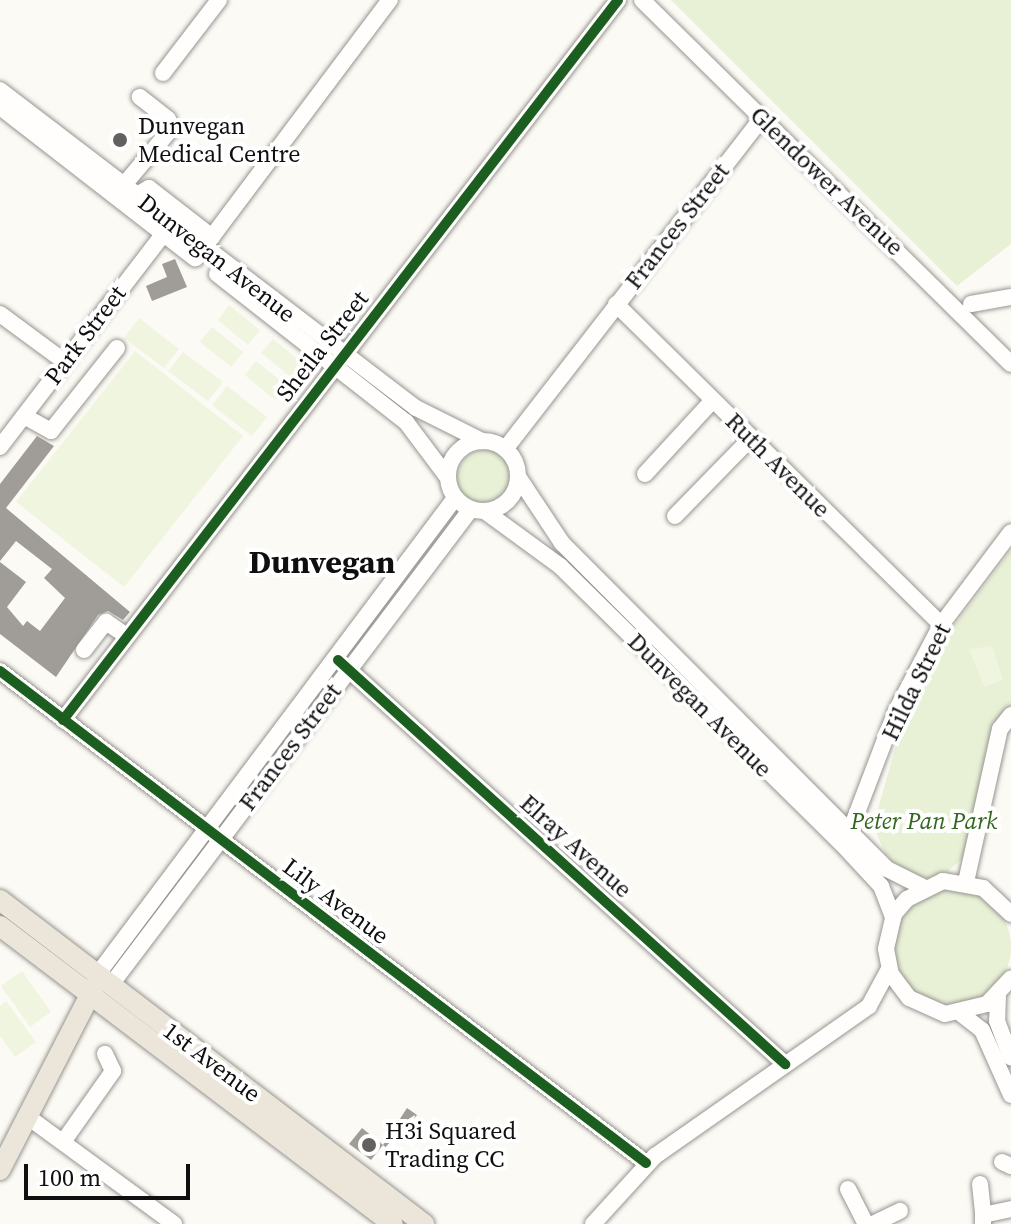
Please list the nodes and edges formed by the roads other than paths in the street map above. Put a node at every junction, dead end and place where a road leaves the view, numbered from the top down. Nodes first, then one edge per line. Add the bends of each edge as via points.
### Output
1 (219, 0) edge
2 (390, 0) edge
3 (618, 0) edge
4 (642, 0) edge
5 (163, 73) dead end
6 (0, 90) edge
7 (140, 97) dead end
8 (0, 107) edge
9 (762, 118) junction
10 (29, 121) junction
11 (128, 195) junction
12 (168, 228) junction
13 (203, 248) junction
14 (1011, 297) edge
15 (616, 304) junction
16 (971, 304) dead end
17 (0, 314) edge
18 (117, 348) dead end
19 (337, 358) junction
20 (65, 362) junction
21 (1011, 364) edge
22 (713, 400) junction
23 (411, 415) junction
24 (24, 416) junction
25 (751, 438) junction
26 (482, 441) junction
27 (0, 447) edge
28 (506, 448) junction
29 (645, 474) dead end
30 (448, 478) junction
31 (519, 478) junction
32 (455, 498) junction
33 (478, 510) junction
34 (675, 516) dead end
35 (1011, 532) edge
36 (562, 543) junction
37 (548, 555) junction
38 (619, 600) junction
39 (607, 613) junction
40 (941, 625) junction
41 (127, 636) junction
42 (84, 650) dead end
43 (683, 664) junction
44 (343, 665) junction
45 (0, 671) edge
46 (671, 676) junction
47 (1011, 715) edge
48 (63, 720) junction
49 (734, 727) junction
50 (215, 834) junction
51 (846, 839) junction
52 (966, 882) junction
53 (923, 887) junction
54 (0, 900) edge
55 (1011, 914) edge
56 (893, 918) junction
57 (0, 926) edge
58 (889, 969) junction
59 (1011, 978) edge
60 (104, 980) junction
61 (998, 996) junction
62 (91, 997) junction
63 (909, 998) junction
64 (869, 1006) junction
65 (960, 1013) junction
66 (185, 1041) junction
67 (105, 1054) dead end
68 (1011, 1057) edge
69 (173, 1059) junction
70 (785, 1064) junction
71 (1011, 1095) edge
72 (28, 1117) junction
73 (63, 1142) junction
74 (646, 1163) junction
75 (0, 1170) edge
76 (980, 1184) dead end
77 (848, 1189) dead end
78 (373, 1197) junction
79 (1011, 1209) edge
80 (900, 1211) dead end
81 (983, 1220) edge
82 (174, 1224) edge
83 (393, 1224) edge
84 (424, 1224) edge
85 (593, 1224) edge
86 (866, 1224) edge
87 (873, 1224) edge

1 - 5 street
2 - 13 street
3 - 19 street, Sheila Street
4 - 9 street, Glendower Avenue
6 - 10 street, Dunvegan Avenue
7 - 11 street via 168,119 171,129
8 - 10 street, Dunvegan Avenue
9 - 15 street, Frances Street
9 - 21 street, Glendower Avenue
10 - 11 street, Dunvegan Avenue
11 - 12 street, Dunvegan Avenue
11 - 13 street via 149,188
12 - 13 street, Dunvegan Avenue
12 - 20 street, Park Street
13 - 19 street, Dunvegan Avenue
14 - 16 street
15 - 22 street, Ruth Avenue
15 - 28 street, Frances Street
17 - 20 street
18 - 24 street via 51,431
19 - 23 street, Dunvegan Avenue
19 - 41 street, Sheila Street
20 - 24 street, Park Street
22 - 25 street, Ruth Avenue
22 - 29 street
23 - 26 street, Dunvegan Avenue
23 - 30 street, Dunvegan Avenue
24 - 27 street, Park Street
25 - 34 street
25 - 40 street, Ruth Avenue
26 - 28 street
26 - 30 street via 461,449
28 - 31 street
30 - 32 street
31 - 33 street via 512,497
31 - 36 street, Dunvegan Avenue
32 - 33 street
32 - 44 street, Frances Street
33 - 37 street, Dunvegan Avenue
33 - 44 street, Frances Street
35 - 40 street, Hilda Street
36 - 37 street
36 - 38 street, Dunvegan Avenue
37 - 39 street, Dunvegan Avenue
38 - 39 street
38 - 43 street, Dunvegan Avenue
39 - 46 street, Dunvegan Avenue
40 - 51 street, Hilda Street via 896,711
41 - 42 street via 106,622
41 - 48 street, Sheila Street
43 - 46 street
43 - 49 street, Dunvegan Avenue
44 - 50 street, Frances Street
44 - 70 street, Elray Avenue
45 - 48 street, Lily Avenue
46 - 49 street, Dunvegan Avenue
47 - 52 street via 1000,729
48 - 50 street, Lily Avenue
49 - 51 street, Dunvegan Avenue
50 - 60 street, Frances Street
50 - 74 street, Lily Avenue
51 - 53 street, Dunvegan Avenue via 901,881
51 - 56 street, Dunvegan Avenue via 881,886
52 - 53 street
52 - 55 street via 999,899
53 - 56 street
54 - 60 main road, 1st Avenue
56 - 58 street via 886,949
57 - 62 main road, 1st Avenue
58 - 63 street
58 - 64 street
59 - 61 street
60 - 62 main road
60 - 66 main road, 1st Avenue
61 - 65 street
61 - 68 street via 997,1021
62 - 69 main road, 1st Avenue
62 - 72 main road
63 - 64 street
63 - 65 street via 926,1008
64 - 70 street
65 - 71 street via 982,1030
66 - 69 main road
66 - 78 main road, 1st Avenue
67 - 73 street via 113,1071
69 - 78 main road, 1st Avenue
70 - 74 street
72 - 73 street
72 - 75 main road
73 - 82 street
74 - 85 street
76 - 81 street
77 - 86 street
78 - 83 main road, 1st Avenue
78 - 84 main road, 1st Avenue
79 - 81 street
80 - 87 street

